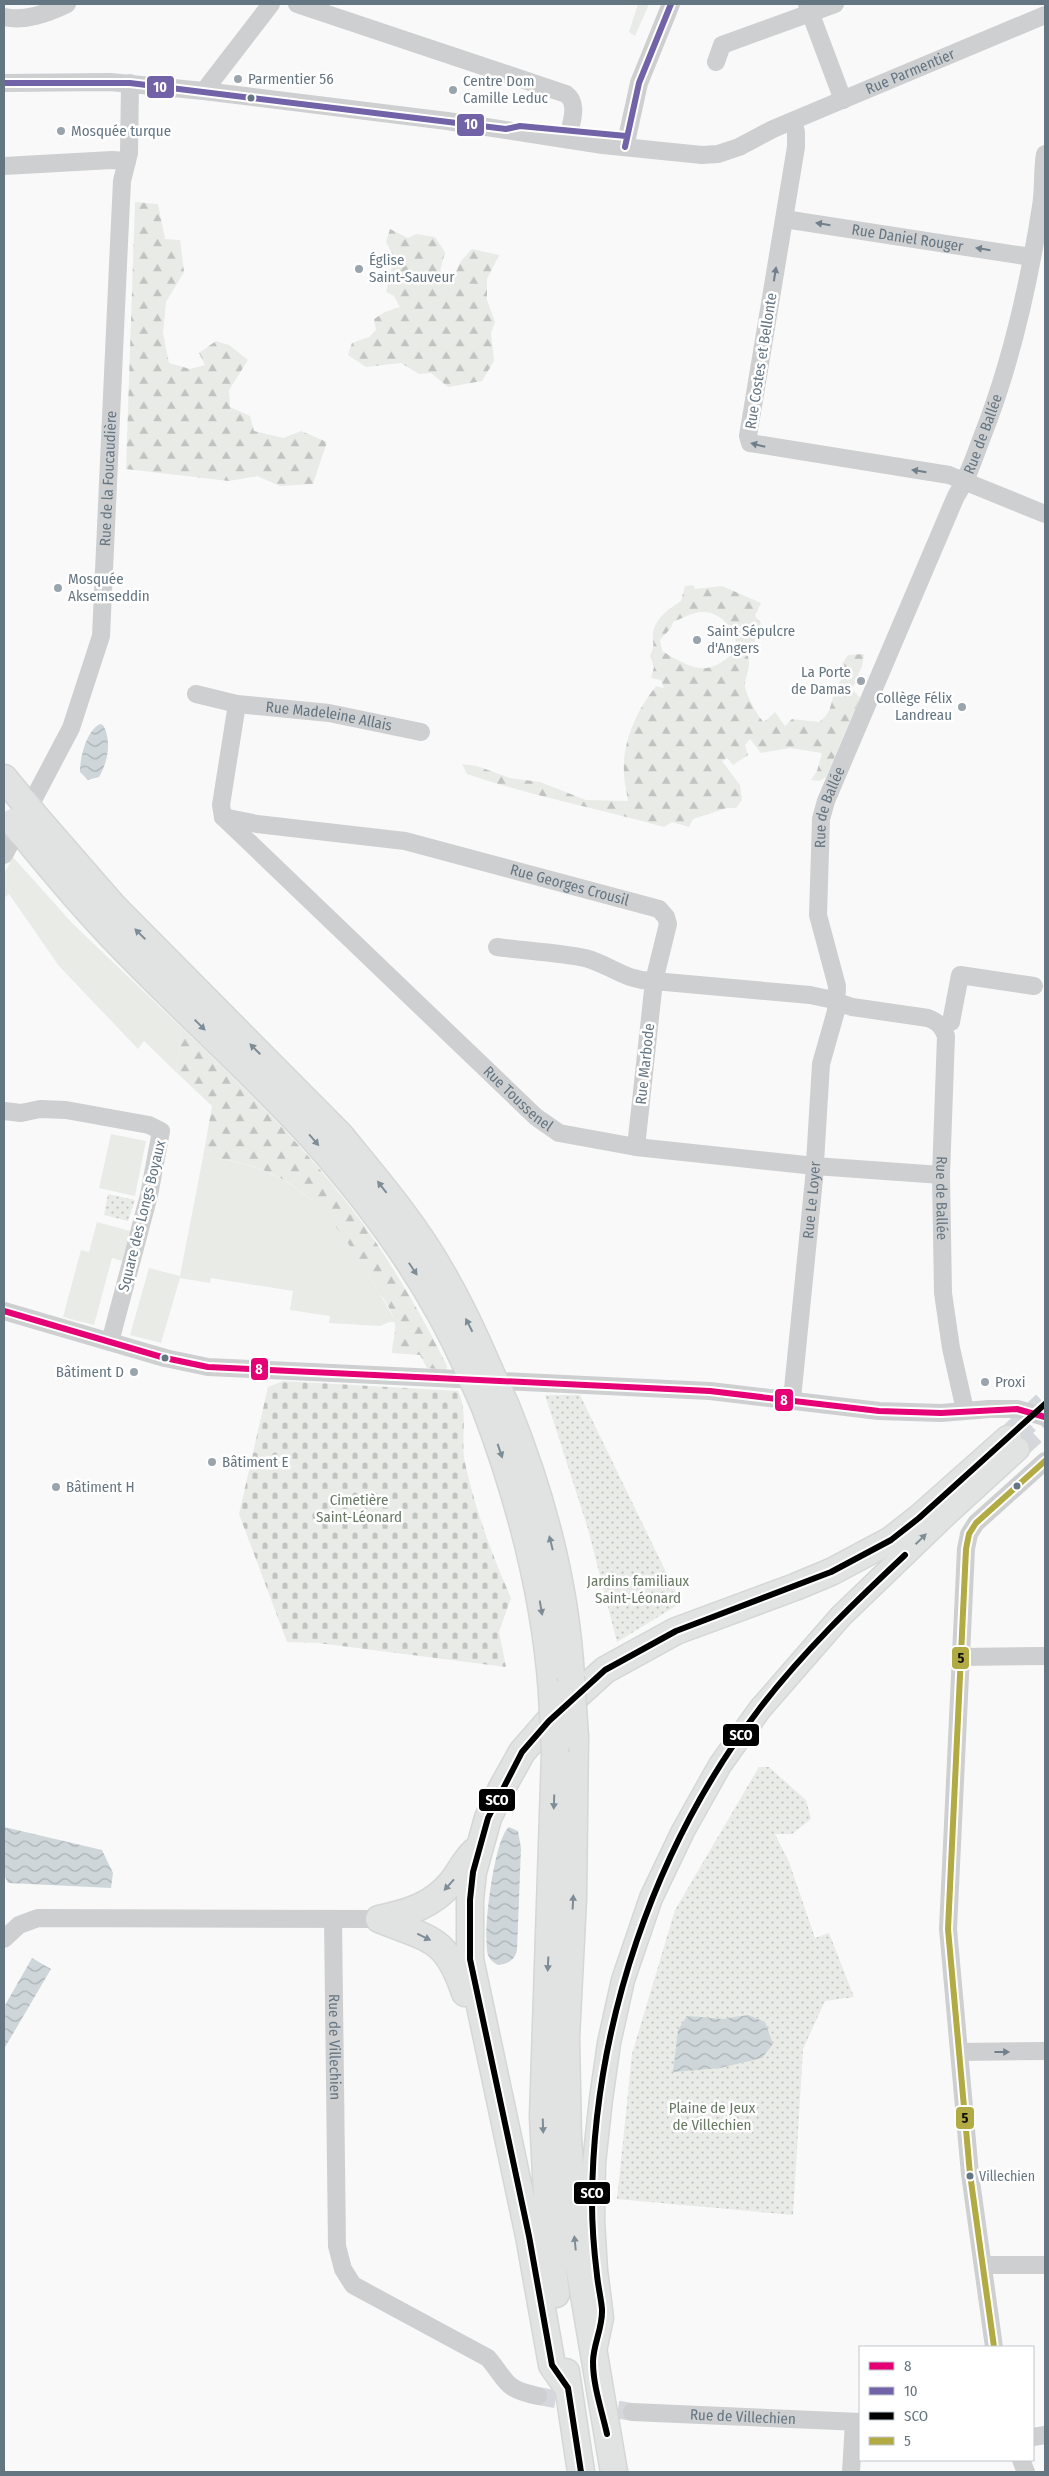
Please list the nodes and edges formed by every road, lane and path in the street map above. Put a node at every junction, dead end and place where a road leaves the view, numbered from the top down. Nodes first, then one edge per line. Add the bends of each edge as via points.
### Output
1 (67, 4) edge
2 (271, 4) edge
3 (297, 4) edge
4 (670, 4) edge
5 (835, 4) edge
6 (809, 8) edge
7 (1045, 15) edge
8 (4, 16) edge
9 (716, 62) dead end
10 (4, 83) edge
11 (130, 83) junction
12 (204, 91) junction
13 (843, 100) junction
14 (793, 121) junction
15 (568, 135) junction
16 (626, 142) junction
17 (1045, 154) edge
18 (127, 161) junction
19 (4, 166) edge
20 (784, 219) junction
21 (1031, 257) junction
22 (966, 482) junction
23 (1045, 514) edge
24 (196, 694) dead end
25 (237, 704) junction
26 (420, 732) dead end
27 (4, 778) edge
28 (223, 817) junction
29 (14, 828) edge
30 (497, 947) dead end
31 (654, 981) junction
32 (1034, 986) dead end
33 (837, 1002) junction
34 (942, 1027) junction
35 (4, 1111) edge
36 (636, 1146) junction
37 (815, 1166) junction
38 (941, 1175) junction
39 (4, 1310) edge
40 (12, 1317) edge
41 (110, 1342) junction
42 (478, 1368) junction
43 (792, 1399) junction
44 (965, 1410) junction
45 (1045, 1417) edge
46 (1013, 1444) joint
47 (1045, 1461) edge
48 (1045, 1656) edge
49 (961, 1657) junction
50 (565, 1745) junction
51 (479, 1848) junction
52 (379, 1919) junction
53 (333, 1920) junction
54 (4, 1939) edge
55 (484, 2027) junction
56 (1045, 2051) edge
57 (959, 2052) junction
58 (983, 2265) junction
59 (1045, 2265) edge
60 (994, 2346) edge
61 (593, 2360) junction
62 (568, 2388) junction
63 (538, 2396) tunnel mouth
64 (632, 2412) tunnel mouth
65 (857, 2422) edge
66 (581, 2472) edge
67 (614, 2472) edge
68 (851, 2472) edge

1 - 8 street via 44,15
2 - 12 street
3 - 15 street via 566,94 574,102
4 - 16 street via 639,83
5 - 6 street
6 - 9 street via 722,45
6 - 13 street
7 - 13 street, Rue Parmentier
10 - 11 street, Rue Parmentier
11 - 12 street, Rue Parmentier
11 - 18 street, Rue de la Foucaudière
12 - 15 street, Rue Parmentier
13 - 14 street, Rue Parmentier
14 - 16 street, Rue Parmentier via 718,145
14 - 20 street, Rue Costes et Bellonte via 797,139
15 - 16 street, Rue Parmentier
17 - 21 street, Rue de Ballée via 1041,208
18 - 19 street
18 - 29 street, Rue de la Foucaudière via 122,181 101,636 74,722
21 -> 20 street, Rue Daniel Rouger
22 -> 20 street, Rue Costes et Bellonte via 949,475 750,443 748,436
21 - 22 street, Rue de Ballée via 1010,353
22 - 23 street
22 - 33 street, Rue de Ballée via 956,496 821,819 818,915 837,986
24 - 25 street, Rue Madeleine Allais
25 - 26 street, Rue Madeleine Allais via 329,713
25 - 28 street via 221,805
27 - 29 highway
28 - 31 street, Rue Georges Crousil via 404,842 658,908 666,917 667,932
28 - 36 street, Rue Toussenel via 546,1126 572,1137
29 -> 42 highway via 75,912 175,1000 304,1130 360,1194
42 -> 29 highway via 442,1272 407,1219 334,1129 114,907
30 - 31 street via 585,958 626,977
31 - 33 street via 778,991
31 - 36 street, Rue Marbode
32 - 34 street via 960,975 951,1022
33 - 34 street via 928,1018
33 - 37 street, Rue Le Loyer via 821,1064
34 - 38 street, Rue de Ballée via 946,1047
35 - 41 street, Square des Longs Boyaux via 66,1110 149,1125 161,1131 149,1195
36 - 37 street, Rue Toussenel
37 - 38 street, Rue Toussenel
37 - 43 street, Rue Le Loyer
38 - 44 street, Rue de Ballée via 943,1293
39 - 40 street
40 - 41 street
41 - 43 street via 208,1367 710,1391
42 - 50 highway, bridge via 495,1406 562,1685
43 - 44 street via 879,1411 941,1413
44 - 45 street via 1018,1409
46 - 51 highway via 890,1540 832,1572 676,1631 605,1670 549,1721 522,1752 488,1818
61 -> 46 main road via 602,2318 593,2220 594,2163 601,2099 623,1980 651,1898 720,1765 764,1704 841,1616 947,1514
47 - 49 street via 976,1523 969,1534
48 - 49 street
49 - 57 street via 948,1929
61 -> 50 highway via 575,2242 568,2138 566,2038 573,1899
50 -> 62 highway via 543,2116 549,2234
51 -> 52 highway via 464,1862 452,1882 420,1909
51 - 55 highway via 470,1900 470,1959
52 - 53 street
52 -> 55 highway via 421,1934 440,1945 455,1965 470,2011
53 - 54 street via 265,1917 38,1918 19,1925
53 - 63 street, Rue de Villechien via 335,2197 337,2246 343,2269 353,2285 488,2358 502,2380 520,2392
55 - 62 highway via 529,2236 552,2365
57 -> 56 street
57 - 58 street via 970,2174
58 - 59 street
58 - 60 street
61 - 67 highway
62 - 66 highway
64 - 65 street, Rue de Villechien
65 - 68 street, Rue de Villechien

